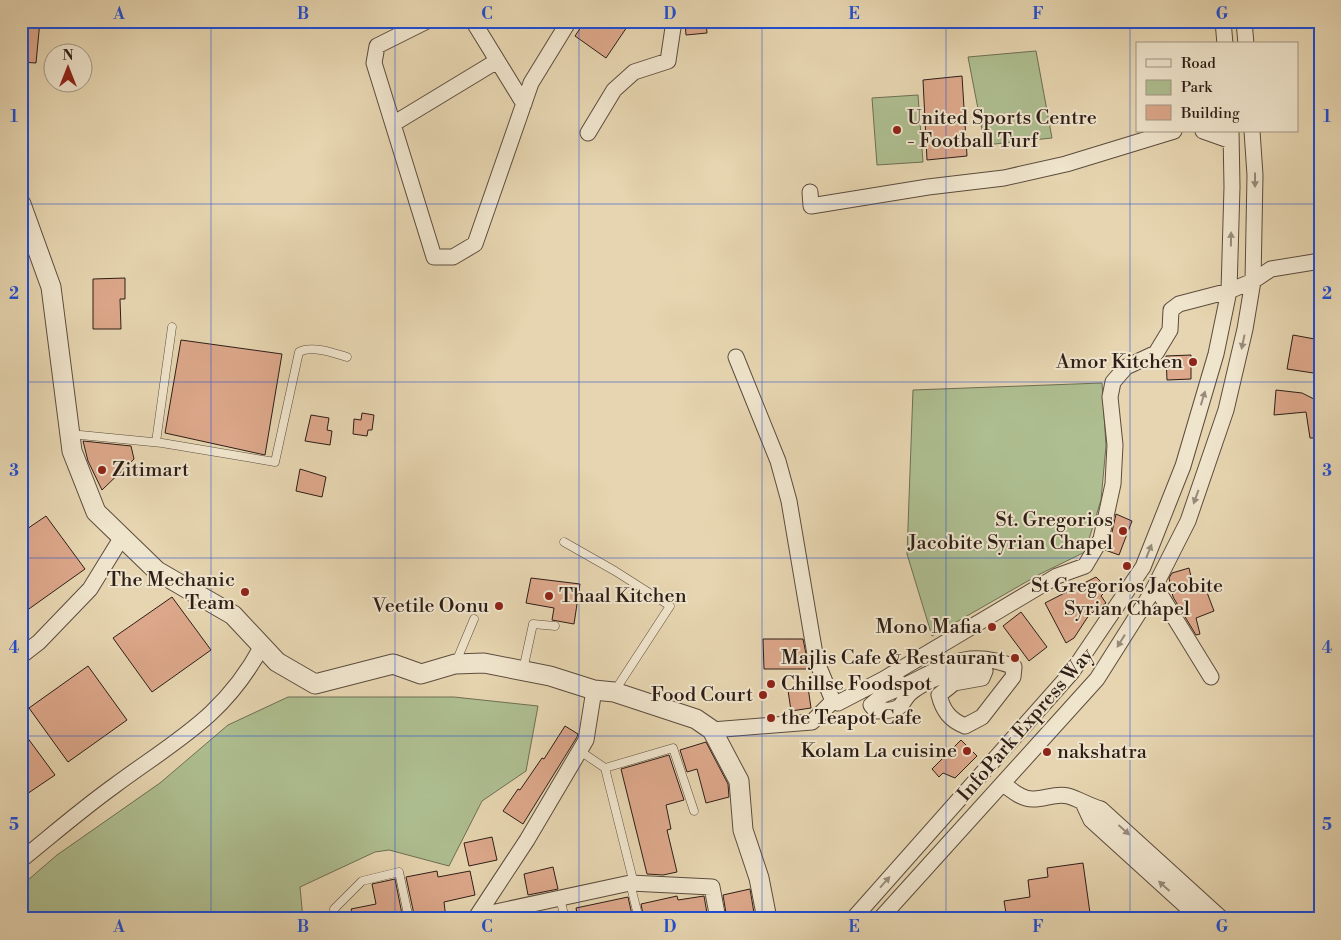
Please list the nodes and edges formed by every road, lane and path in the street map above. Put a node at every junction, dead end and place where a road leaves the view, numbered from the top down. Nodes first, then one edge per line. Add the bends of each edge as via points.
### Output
1 (427, 21) edge
2 (473, 21) edge
3 (570, 21) edge
4 (674, 21) edge
5 (1223, 21) edge
6 (1244, 21) edge
7 (1225, 42) edge
8 (1246, 42) edge
9 (497, 61) junction
10 (524, 104) junction
11 (393, 124) junction
12 (1171, 132) edge
13 (1209, 132) edge
14 (1252, 132) edge
15 (588, 133) dead end
16 (1231, 136) edge
17 (810, 192) dead end
18 (21, 204) edge
19 (1320, 261) edge
20 (1253, 281) junction
21 (1229, 291) junction
22 (172, 327) dead end
23 (347, 357) dead end
24 (736, 357) dead end
25 (68, 434) junction
26 (156, 442) junction
27 (122, 537) junction
28 (564, 542) dead end
29 (1155, 586) junction
30 (474, 619) dead end
31 (555, 626) dead end
32 (262, 646) junction
33 (21, 656) edge
34 (456, 664) junction
35 (523, 670) junction
36 (892, 674) junction
37 (1211, 677) dead end
38 (902, 687) junction
39 (594, 690) junction
40 (614, 692) junction
41 (832, 701) junction
42 (712, 730) junction
43 (580, 751) junction
44 (605, 768) junction
45 (1003, 784) junction
46 (1084, 805) junction
47 (694, 811) dead end
48 (21, 860) edge
49 (632, 884) junction
50 (560, 898) junction
51 (483, 917) edge
52 (336, 919) edge
53 (409, 919) edge
54 (565, 919) edge
55 (639, 919) edge
56 (718, 919) edge
57 (767, 919) edge
58 (853, 919) edge
59 (880, 919) edge
60 (1200, 919) edge
61 (1222, 919) edge

1 - 11 street via 377,46 374,63
2 - 9 street
3 - 10 street via 531,83
4 - 15 street via 668,61 634,72 614,90
5 - 7 street
6 - 8 street
9 - 10 street
9 - 11 street
10 - 11 street via 475,244 453,256 434,256
12 - 17 street via 1066,164 1004,178 811,206
13 - 16 street
14 -> 20 street, InfoPark Express Way via 1255,175
21 -> 16 street, InfoPark Express Way
18 - 25 street via 50,287
19 - 20 street via 1271,269
20 - 21 street
20 -> 29 street, InfoPark Express Way via 1239,362 1226,410 1188,521
21 - 36 street via 1179,304 1172,310 1170,330 1156,353 1126,367 1113,382 1110,398 1115,445 1113,484 1101,539 1085,566 1057,576
58 -> 21 street, InfoPark Express Way via 1072,672 1142,567 1183,466 1216,354
22 - 26 lane
23 - 26 lane via 304,349 299,352 275,462
24 - 41 street via 778,461 789,501 816,660
25 - 26 lane
25 - 27 street via 96,512
27 - 32 street via 157,571 233,615
27 - 33 street via 90,589
28 - 40 lane via 670,606
29 - 37 street
29 -> 45 street, InfoPark Express Way via 1097,679
30 - 34 lane
31 - 35 lane via 533,624
32 - 34 street via 277,662 314,684 392,664 422,674
32 - 48 street via 249,670 213,712 173,746 114,786
34 - 35 street via 484,663
35 - 39 street
36 - 38 street
36 - 41 street via 838,703
38 - 38 street via 965,658 978,657 1014,667 1013,676 982,717 965,726 952,720 942,706 940,695 954,683 982,678 985,671 979,664 956,670 916,688 902,707 876,711 871,704
39 - 40 street
39 - 43 street via 586,740
40 - 42 street via 696,719
41 - 42 street via 812,722
42 - 57 street via 739,781 743,830 759,878
43 - 44 lane
43 - 51 street
44 - 47 lane via 673,748
44 - 49 lane
45 - 46 street via 1032,800 1069,796
45 - 59 street, InfoPark Express Way
60 -> 46 street via 1091,820
46 -> 61 street via 1101,809
49 - 50 street
49 - 55 lane
49 - 56 street via 712,887
50 - 51 street
50 - 54 lane
52 - 53 lane via 334,909 362,881 399,872

